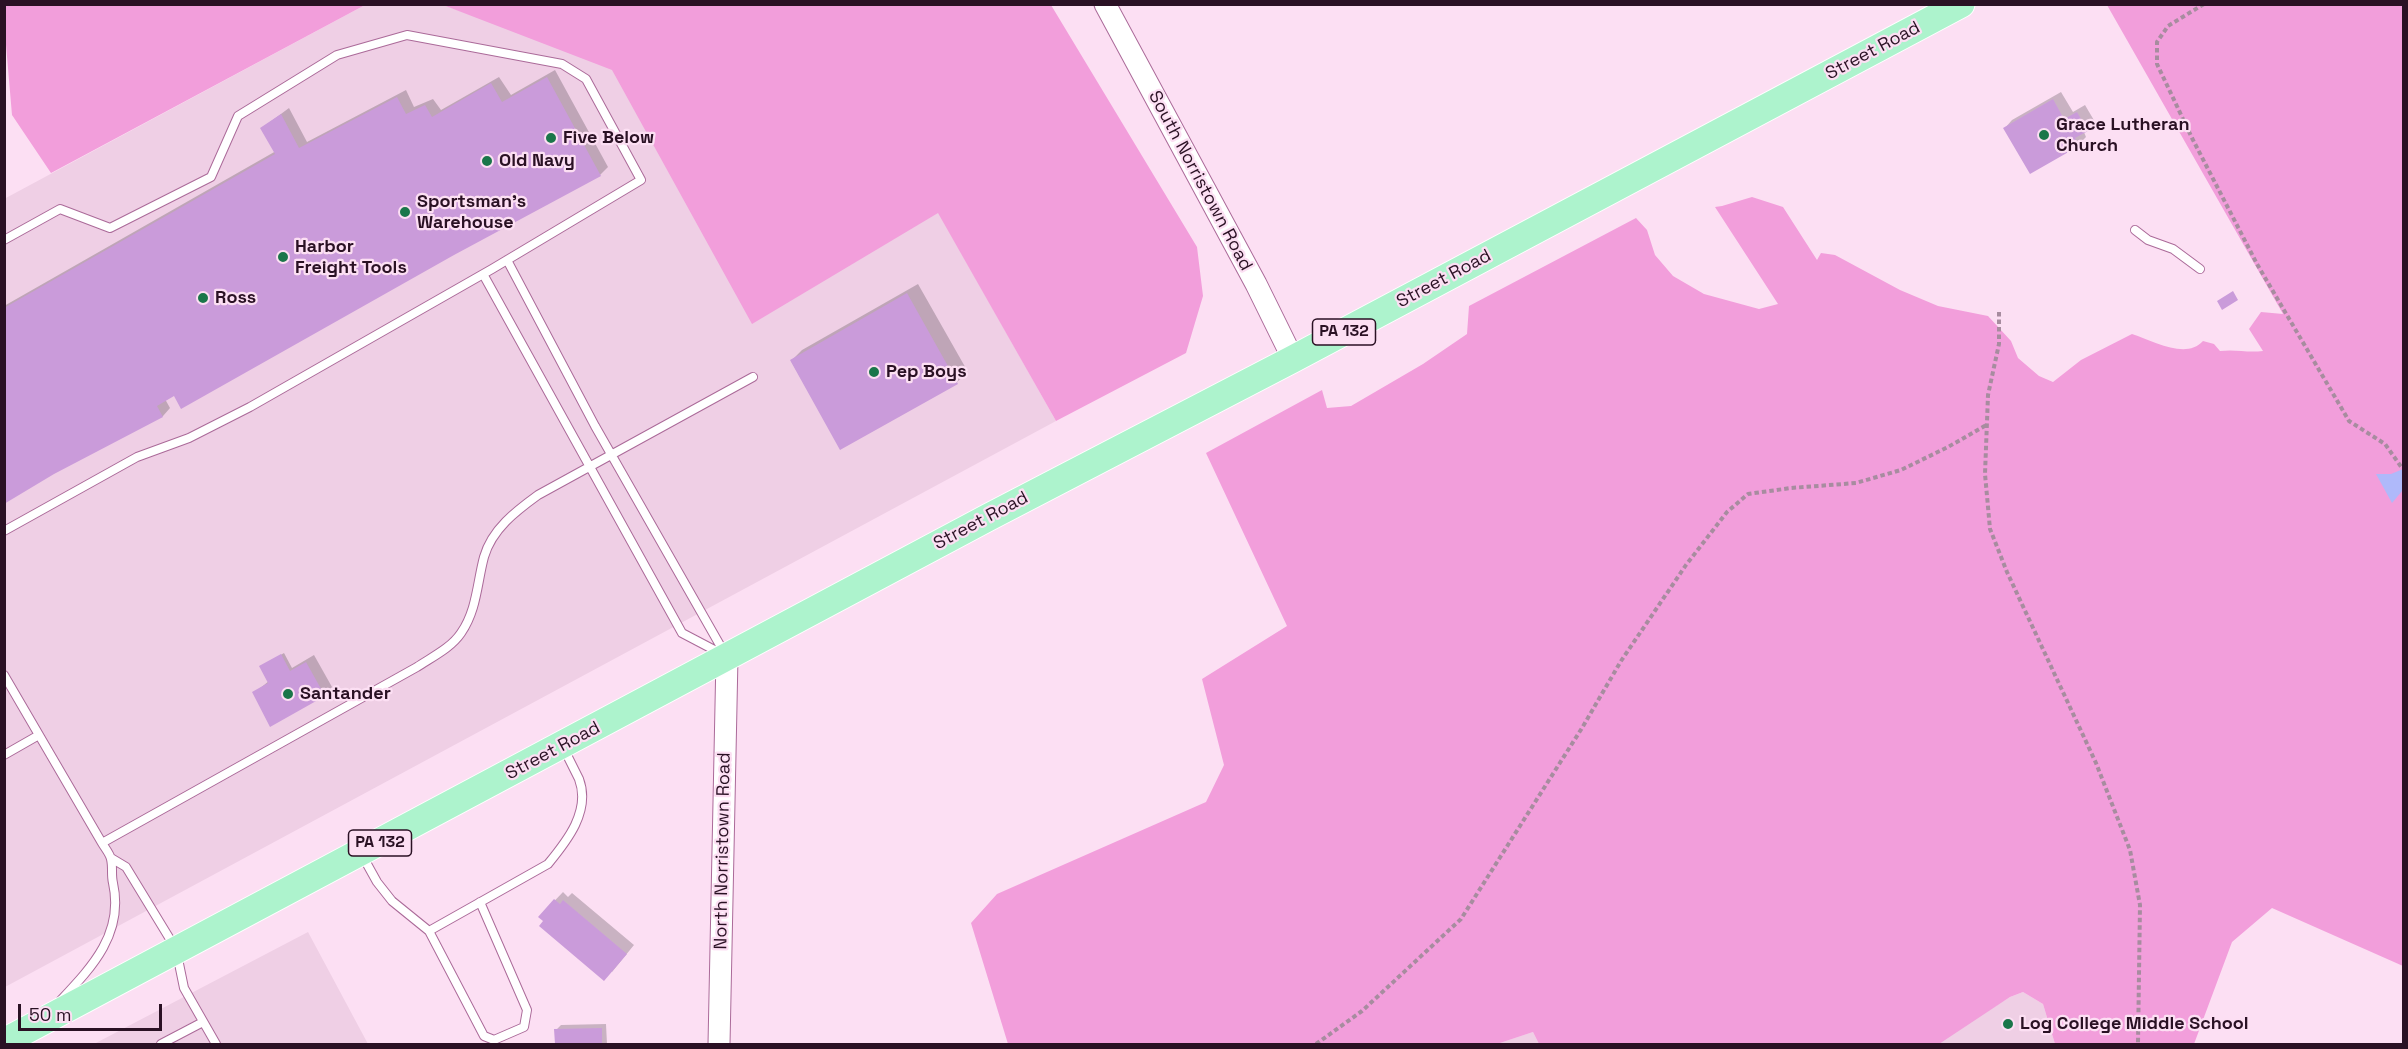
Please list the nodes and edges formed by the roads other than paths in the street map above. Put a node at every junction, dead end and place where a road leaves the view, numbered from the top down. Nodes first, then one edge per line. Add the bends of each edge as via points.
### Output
1 (1105, 4) edge
2 (1961, 4) edge
3 (2134, 230) dead end
4 (4, 240) edge
5 (507, 260) junction
6 (2200, 269) dead end
7 (483, 274) junction
8 (1293, 359) junction
9 (753, 377) dead end
10 (613, 456) junction
11 (591, 468) junction
12 (4, 531) edge
13 (727, 657) junction
14 (4, 675) edge
15 (39, 735) junction
16 (562, 746) junction
17 (4, 755) edge
18 (102, 843) junction
19 (361, 853) junction
20 (111, 858) junction
21 (480, 902) junction
22 (429, 931) junction
23 (176, 949) junction
24 (203, 1022) junction
25 (22, 1035) edge
26 (161, 1044) edge
27 (216, 1044) edge
28 (719, 1044) edge

1 - 8 street, South Norristown Road
2 - 8 main road, Street Road / PA 132
3 - 6 lane via 2148,240 2174,249
4 - 5 lane via 60,209 110,228 211,177 238,116 337,55 407,35 562,64 586,79 641,180
5 - 7 lane
5 - 10 lane
7 - 11 lane
7 - 12 lane via 250,407 189,438 137,457
8 - 13 main road, Street Road / PA 132
9 - 10 lane
10 - 11 lane
10 - 13 lane
11 - 13 lane via 682,633
11 - 18 lane via 538,495 502,525 484,557 470,616 461,634 448,647
13 - 16 main road, Street Road / PA 132
13 - 28 street, North Norristown Road
14 - 15 lane
15 - 17 lane
15 - 18 lane
16 - 19 main road, Street Road / PA 132
16 - 21 lane via 579,781 583,801 578,820 548,864
18 - 20 lane
19 - 22 lane via 392,901
19 - 23 main road, Street Road / PA 132
20 - 23 lane via 126,867
20 - 25 lane via 116,909 106,944 84,976
21 - 22 lane
21 - 22 lane via 527,1010 524,1027 494,1040 484,1036
23 - 24 lane via 184,988
23 - 25 main road, Street Road / PA 132
24 - 26 lane
24 - 27 lane

